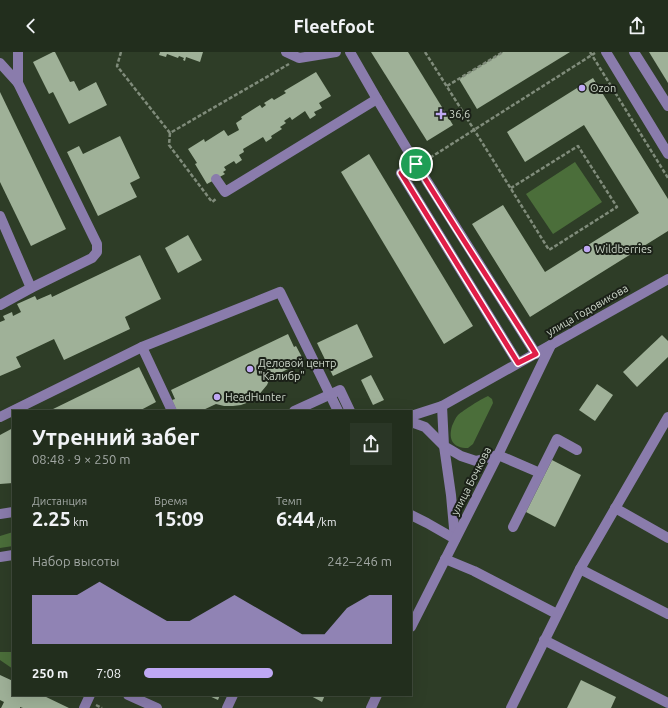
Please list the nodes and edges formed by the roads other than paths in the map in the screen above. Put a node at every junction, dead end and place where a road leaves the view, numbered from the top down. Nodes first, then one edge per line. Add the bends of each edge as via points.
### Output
1 (18, 52) edge
2 (286, 52) edge
3 (336, 52) edge
4 (350, 52) edge
5 (606, 52) edge
6 (634, 52) edge
7 (0, 63) edge
8 (18, 83) junction
9 (377, 99) junction
10 (668, 106) edge
11 (668, 154) edge
12 (416, 164) junction
13 (216, 179) dead end
14 (0, 216) edge
15 (668, 278) edge
16 (31, 288) junction
17 (0, 305) edge
18 (551, 345) junction
19 (142, 347) junction
20 (536, 354) junction
21 (518, 363) junction
22 (330, 394) junction
23 (442, 406) junction
24 (16, 410) edge
25 (172, 410) edge
26 (296, 410) edge
27 (338, 410) edge
28 (350, 410) edge
29 (12, 412) edge
30 (412, 416) edge
31 (668, 417) edge
32 (0, 418) edge
33 (412, 422) edge
34 (444, 446) junction
35 (577, 450) dead end
36 (498, 455) junction
37 (540, 473) junction
38 (615, 508) junction
39 (12, 512) edge
40 (0, 514) edge
41 (412, 516) edge
42 (513, 527) dead end
43 (668, 538) edge
44 (455, 539) junction
45 (12, 555) edge
46 (0, 556) edge
47 (445, 559) junction
48 (580, 569) junction
49 (557, 614) junction
50 (668, 614) edge
51 (412, 625) edge
52 (544, 640) junction
53 (90, 696) edge
54 (130, 696) edge
55 (233, 696) edge
56 (377, 696) edge
57 (668, 703) edge
58 (84, 708) edge
59 (157, 708) edge
60 (227, 708) edge
61 (371, 708) edge
62 (511, 708) edge

1 - 8 street
2 - 3 street via 299,58
4 - 9 street
5 - 11 street
6 - 10 street
7 - 8 street
8 - 16 street via 97,244 97,252 92,258
9 - 12 street
9 - 13 street via 225,192
12 - 20 street
12 - 21 street via 401,173
14 - 16 street
15 - 18 street, улица Годовикова
16 - 17 street
18 - 20 street, улица Годовикова
18 - 36 street, улица Бочкова
19 - 22 street via 280,292
19 - 24 street
19 - 25 street
20 - 21 street, улица Годовикова
21 - 23 street, улица Годовикова
22 - 26 street
22 - 27 street
22 - 28 street via 340,390
23 - 30 street, улица Годовикова
23 - 34 street
29 - 32 street
31 - 38 street
33 - 34 street via 425,427
34 - 36 street via 476,461
34 - 44 street
35 - 37 street via 557,439
36 - 37 street
36 - 44 street, улица Бочкова
37 - 42 street
38 - 43 street
38 - 48 street
39 - 40 street
41 - 44 street
44 - 47 street, улица Бочкова
45 - 46 street
47 - 49 street via 474,571
47 - 51 street, улица Бочкова
48 - 49 street
48 - 50 street
49 - 52 street
52 - 57 street
52 - 62 street
53 - 58 street
54 - 59 street
55 - 60 street
56 - 61 street

